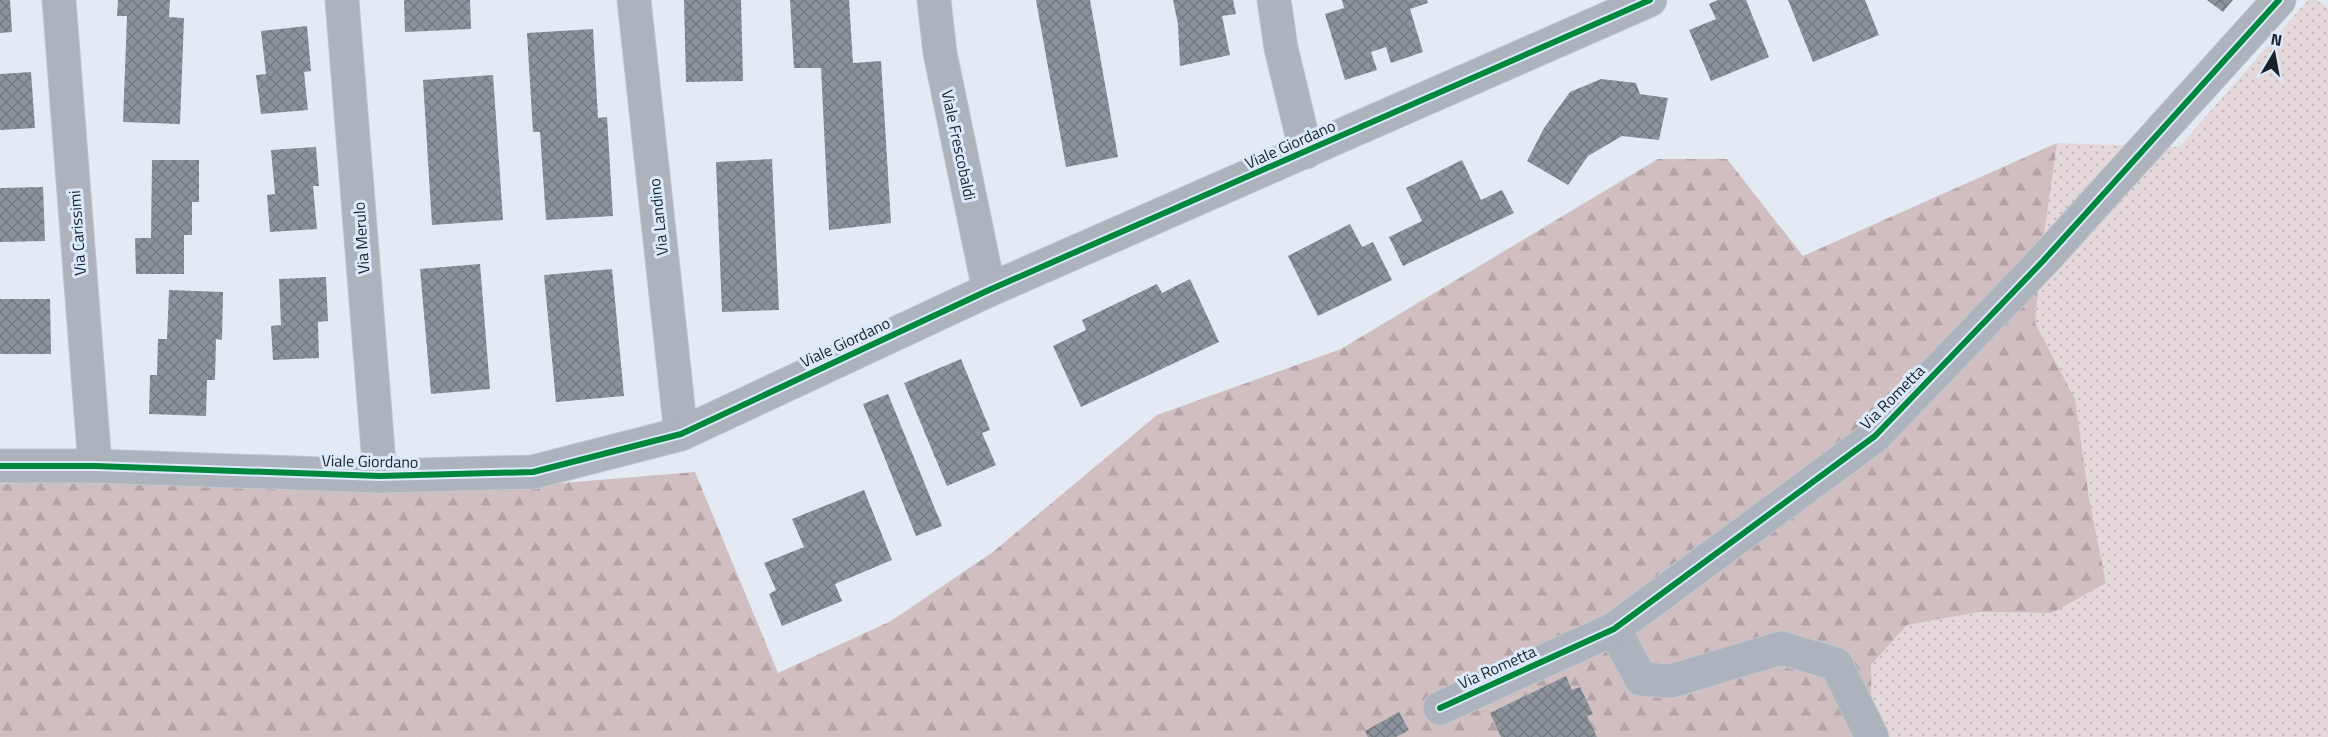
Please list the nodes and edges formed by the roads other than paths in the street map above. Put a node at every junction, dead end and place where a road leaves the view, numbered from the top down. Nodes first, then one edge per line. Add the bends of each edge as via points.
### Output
1 (59, 0) edge
2 (342, 0) edge
3 (634, 0) edge
4 (934, 0) edge
5 (1274, 0) edge
6 (2279, 0) edge
7 (1642, 2) edge
8 (1306, 152) junction
9 (988, 290) junction
10 (681, 434) junction
11 (0, 466) edge
12 (95, 466) junction
13 (380, 476) junction
14 (1614, 629) junction
15 (1440, 708) dead end
16 (1872, 737) edge

1 - 12 street, Via Carissimi
2 - 13 street, Via Merulo
3 - 10 street, Via Landino
4 - 9 street, Viale Frescobaldi via 940,53
5 - 8 street via 1281,48
6 - 14 street, Via Rometta via 2043,261 1875,436
7 - 8 street, Viale Giordano
8 - 9 street, Viale Giordano
9 - 10 street, Viale Giordano
10 - 13 street, Viale Giordano via 533,472
11 - 12 street, Viale Giordano
12 - 13 street, Viale Giordano
14 - 15 street, Via Rometta
14 - 16 street via 1641,679 1671,681 1781,648 1836,664

